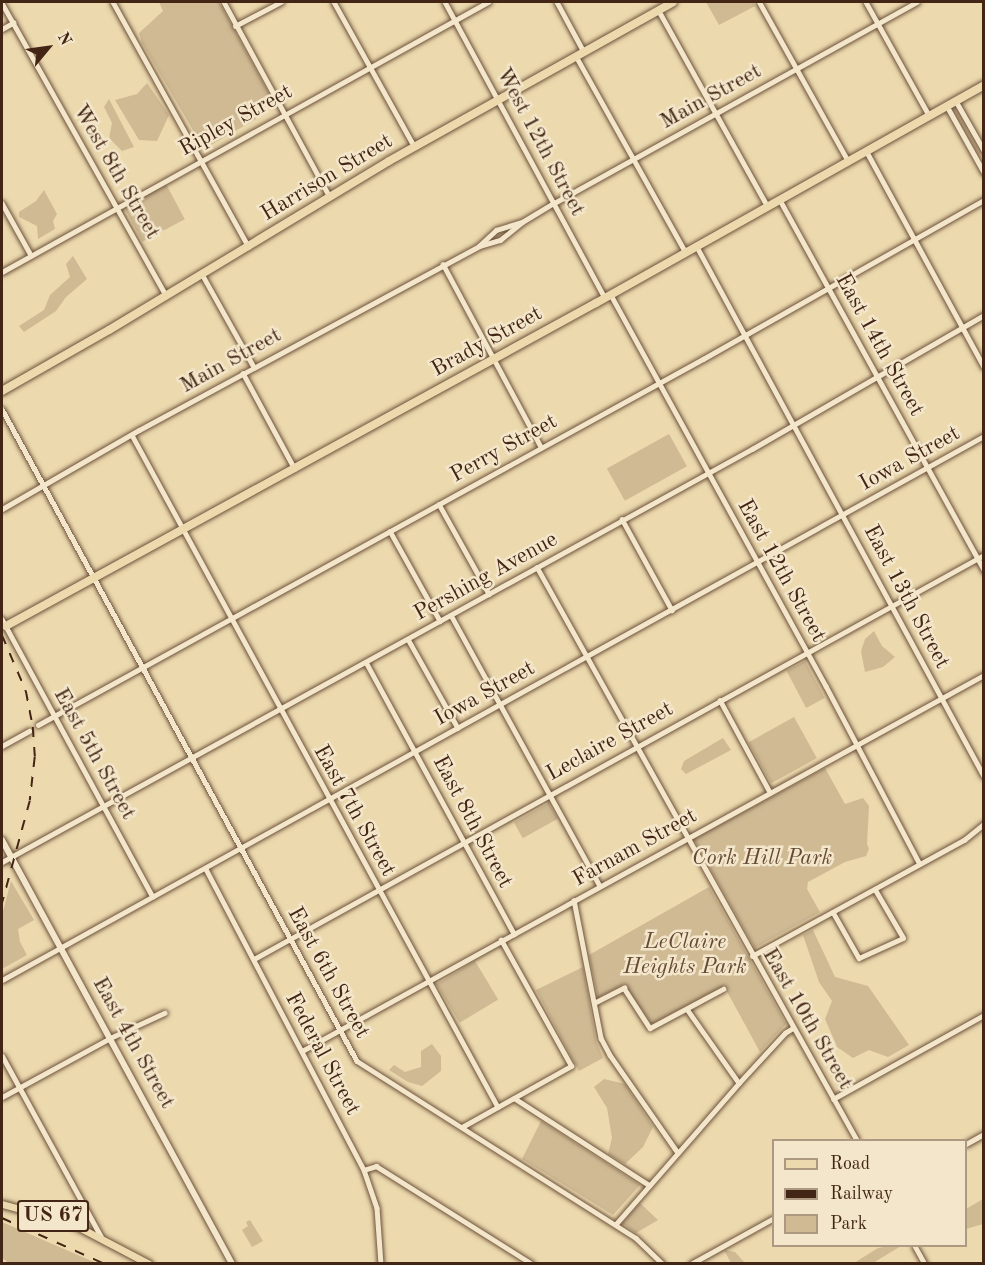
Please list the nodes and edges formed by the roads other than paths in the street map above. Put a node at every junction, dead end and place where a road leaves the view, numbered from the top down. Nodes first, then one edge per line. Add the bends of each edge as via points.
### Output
1 (113, 2) edge
2 (224, 2) edge
3 (281, 2) edge
4 (334, 2) edge
5 (445, 2) edge
6 (488, 2) edge
7 (557, 2) edge
8 (670, 2) edge
9 (759, 2) edge
10 (866, 2) edge
11 (916, 2) edge
12 (2, 3) edge
13 (658, 10) junction
14 (455, 20) junction
15 (12, 23) junction
16 (878, 24) junction
17 (236, 26) junction
18 (2, 29) edge
19 (580, 54) junction
20 (369, 66) junction
21 (796, 69) junction
22 (984, 85) edge
23 (499, 99) junction
24 (955, 100) junction
25 (946, 105) junction
26 (284, 113) junction
27 (715, 114) junction
28 (929, 115) junction
29 (414, 147) junction
30 (866, 151) junction
31 (984, 151) edge
32 (200, 159) junction
33 (634, 159) junction
34 (848, 161) junction
35 (984, 173) edge
36 (330, 197) junction
37 (779, 199) junction
38 (984, 200) edge
39 (2, 203) edge
40 (554, 203) junction
41 (767, 206) junction
42 (115, 207) junction
43 (522, 222) junction
44 (914, 239) junction
45 (696, 245) junction
46 (479, 246) junction
47 (249, 247) junction
48 (685, 251) junction
49 (31, 255) junction
50 (443, 264) junction
51 (2, 272) edge
52 (202, 274) junction
53 (829, 288) junction
54 (166, 295) junction
55 (608, 296) junction
56 (984, 315) edge
57 (962, 327) junction
58 (745, 335) junction
59 (494, 359) junction
60 (254, 367) junction
61 (984, 367) edge
62 (243, 373) junction
63 (878, 377) junction
64 (659, 383) junction
65 (2, 391) edge
66 (2, 409) edge
67 (794, 425) junction
68 (132, 435) junction
69 (984, 436) edge
70 (541, 447) junction
71 (927, 468) junction
72 (295, 469) junction
73 (708, 471) junction
74 (43, 486) junction
75 (439, 504) junction
76 (2, 509) edge
77 (843, 515) junction
78 (622, 519) junction
79 (183, 530) junction
80 (390, 531) junction
81 (984, 555) edge
82 (977, 559) junction
83 (758, 562) junction
84 (537, 567) junction
85 (984, 571) edge
86 (93, 578) junction
87 (489, 594) junction
88 (892, 606) junction
89 (672, 610) junction
90 (451, 615) junction
91 (231, 618) junction
92 (440, 621) junction
93 (4, 622) edge
94 (408, 639) junction
95 (807, 653) junction
96 (586, 657) junction
97 (366, 662) junction
98 (142, 667) junction
99 (984, 675) edge
100 (941, 698) junction
101 (720, 700) junction
102 (501, 705) junction
103 (280, 709) junction
104 (55, 716) junction
105 (38, 725) dead end
106 (458, 728) junction
107 (29, 731) dead end
108 (856, 744) junction
109 (2, 746) edge
110 (636, 747) junction
111 (415, 752) junction
112 (191, 758) junction
113 (984, 776) edge
114 (770, 792) junction
115 (550, 794) junction
116 (330, 801) junction
117 (104, 806) junction
118 (984, 824) edge
119 (687, 838) junction
120 (2, 840) edge
121 (464, 842) junction
122 (241, 849) junction
123 (11, 857) junction
124 (2, 862) edge
125 (920, 864) junction
126 (206, 868) junction
127 (600, 886) junction
128 (379, 890) junction
129 (875, 890) junction
130 (153, 897) junction
131 (574, 900) junction
132 (833, 912) junction
133 (514, 934) junction
134 (291, 939) junction
135 (501, 940) junction
136 (60, 948) junction
137 (752, 956) junction
138 (254, 959) junction
139 (2, 980) edge
140 (428, 981) junction
141 (723, 989) dead end
142 (594, 1003) junction
143 (687, 1009) junction
144 (164, 1012) dead end
145 (984, 1015) edge
146 (793, 1028) junction
147 (340, 1030) junction
148 (110, 1038) junction
149 (302, 1051) junction
150 (2, 1056) edge
151 (739, 1083) junction
152 (20, 1088) junction
153 (2, 1097) edge
154 (514, 1098) junction
155 (834, 1099) junction
156 (498, 1107) junction
157 (462, 1127) junction
158 (984, 1134) edge
159 (856, 1139) edge
160 (967, 1143) edge
161 (678, 1153) junction
162 (364, 1170) junction
163 (649, 1185) junction
164 (2, 1204) edge
165 (772, 1219) edge
166 (616, 1224) junction
167 (101, 1237) junction
168 (916, 1247) edge
169 (149, 1263) edge
170 (232, 1263) edge
171 (381, 1263) edge
172 (532, 1263) edge
173 (663, 1263) edge
174 (691, 1263) edge
175 (925, 1263) edge

1 - 32 street
2 - 17 street
3 - 17 street
4 - 20 street
5 - 14 street, West 12th Street
6 - 14 street, Ripley Street
7 - 19 street
8 - 13 highway, Harrison Street
9 - 21 street
10 - 16 street
11 - 16 street, Main Street
12 - 15 street, West 8th Street
13 - 19 highway, Harrison Street
13 - 27 street
14 - 20 street, Ripley Street
14 - 23 street, West 12th Street
15 - 18 street
15 - 42 street, West 8th Street
16 - 21 street, Main Street
16 - 28 street
17 - 26 street
19 - 23 highway, Harrison Street
19 - 33 street
20 - 26 street, Ripley Street
20 - 29 street
21 - 27 street, Main Street
21 - 34 street
22 - 24 highway, Brady Street
23 - 29 highway, Harrison Street
23 - 40 street, West 12th Street
24 - 25 highway, Brady Street
24 - 31 street
25 - 28 highway, Brady Street
25 - 35 street
26 - 32 street, Ripley Street
26 - 36 street
27 - 33 street, Main Street
27 - 41 street
28 - 30 highway, Brady Street
29 - 36 highway, Harrison Street
30 - 34 highway, Brady Street
30 - 44 street
32 - 42 street, Ripley Street
32 - 47 street
33 - 40 street, Main Street
33 - 48 street
34 - 37 highway, Brady Street
36 - 47 highway, Harrison Street
37 - 41 highway, Brady Street
37 - 53 street, East 14th Street
38 - 44 street, Perry Street
39 - 49 street
40 - 43 street, Main Street
40 - 55 street, West 12th Street
41 - 45 highway, Brady Street
42 - 49 street, Ripley Street
42 - 54 street, West 8th Street
43 - 46 street, Main Street via 500,240
43 - 46 street, Main Street via 496,230
44 - 53 street, Perry Street
44 - 57 street
45 - 48 highway, Brady Street
45 - 58 street, East 13th Street
46 - 50 street, Main Street
47 - 52 highway, Harrison Street
48 - 55 highway, Brady Street
49 - 51 street, Ripley Street
50 - 59 street
50 - 60 street, Main Street
52 - 54 highway, Harrison Street
52 - 60 street
53 - 58 street, Perry Street
53 - 63 street, East 14th Street
54 - 65 highway, Harrison Street
55 - 59 highway, Brady Street
55 - 64 street, East 12th Street
56 - 57 street, Pershing Avenue
57 - 61 street
57 - 63 street, Pershing Avenue
58 - 64 street, Perry Street
58 - 67 street, East 13th Street
59 - 70 street
59 - 72 highway, Brady Street
60 - 62 street, Main Street
62 - 68 street, Main Street
62 - 72 street
63 - 67 street, Pershing Avenue
63 - 71 street, East 14th Street
64 - 70 street, Perry Street
64 - 73 street, East 12th Street
66 - 74 street, East 6th Street
67 - 73 street, Pershing Avenue
67 - 77 street, East 13th Street
68 - 74 street, Main Street
68 - 79 street, East 7th Street
69 - 71 street, Iowa Street
70 - 75 street, Perry Street
71 - 77 street, Iowa Street
71 - 82 street, East 14th Street
72 - 79 highway, Brady Street
73 - 78 street, Pershing Avenue
73 - 83 street, East 12th Street
74 - 76 street, Main Street
74 - 86 street, East 6th Street
75 - 80 street, Perry Street
75 - 87 street
77 - 83 street, Iowa Street
77 - 88 street, East 13th Street
78 - 84 street, Pershing Avenue
78 - 89 street
79 - 86 highway, Brady Street
79 - 91 street, East 7th Street
80 - 91 street, Perry Street
80 - 92 street
81 - 82 street, Leclaire Street
82 - 85 street, East 14th Street
82 - 88 street, Leclaire Street
83 - 89 street, Iowa Street
83 - 95 street, East 12th Street
84 - 87 street, Pershing Avenue
84 - 96 street, East 10th Street
86 - 93 highway, Brady Street
86 - 98 street, East 6th Street
87 - 90 street, Pershing Avenue
88 - 95 street, Leclaire Street
88 - 100 street, East 13th Street
89 - 96 street, Iowa Street
90 - 92 street, Pershing Avenue
90 - 102 street
91 - 98 street, Perry Street
91 - 103 street, East 7th Street
92 - 94 street, Pershing Avenue
93 - 104 street, East 5th Street
94 - 97 street, Pershing Avenue
94 - 106 street
95 - 101 street, Leclaire Street
95 - 108 street, East 12th Street
96 - 102 street, Iowa Street
96 - 110 street, East 10th Street
97 - 103 street, Pershing Avenue
97 - 111 street, East 8th Street
98 - 104 street, Perry Street
98 - 112 street, East 6th Street
99 - 100 street, Farnam Street
100 - 108 street, Farnam Street
100 - 113 street, East 13th Street
101 - 110 street, Leclaire Street
101 - 114 street
102 - 106 street, Iowa Street
102 - 115 street
103 - 112 street, Pershing Avenue
103 - 116 street, East 7th Street
104 - 105 street, Perry Street
104 - 117 street, East 5th Street
106 - 111 street, Iowa Street
107 - 109 street
108 - 114 street, Farnam Street
108 - 125 street, East 12th Street
110 - 115 street, Leclaire Street
110 - 119 street, East 10th Street
111 - 116 street, Iowa Street
111 - 121 street, East 8th Street
112 - 117 street, Pershing Avenue
112 - 122 street, East 6th Street
114 - 119 street, Farnam Street
115 - 121 street, Leclaire Street
115 - 127 street
116 - 122 street, Iowa Street
116 - 128 street, East 7th Street
117 - 123 street, Pershing Avenue
117 - 130 street, East 5th Street
118 - 125 street
119 - 127 street, Farnam Street
119 - 137 street, East 10th Street
120 - 123 main road, East 4th Street
121 - 128 street, Leclaire Street
121 - 133 street, East 8th Street
122 - 126 street, Iowa Street
122 - 134 street, East 6th Street
123 - 124 street, Pershing Avenue
123 - 136 main road, East 4th Street
125 - 129 street
126 - 130 street, Iowa Street
126 - 138 street, Federal Street
127 - 131 street, Farnam Street
128 - 134 street, Leclaire Street
128 - 140 street, East 7th Street
129 - 132 street
129 - 132 street via 903,938 859,958
130 - 136 street, Iowa Street
131 - 133 street, Farnam Street
131 - 142 street
132 - 137 street
133 - 135 street, Farnam Street
134 - 138 street, Leclaire Street
134 - 147 street, East 6th Street
135 - 140 street, Farnam Street
135 - 154 street via 571,1066
136 - 139 street, Iowa Street
136 - 148 main road, East 4th Street
137 - 146 street, East 10th Street
138 - 149 street, Federal Street
140 - 147 street, Farnam Street
140 - 156 street, East 7th Street
141 - 143 street
142 - 143 street via 624,988 650,1028
142 - 161 street via 601,1038 610,1055
143 - 151 street
144 - 148 street
145 - 155 street
146 - 151 street
146 - 155 street, East 10th Street
147 - 149 street, Farnam Street
147 - 157 street, East 6th Street via 363,1066
148 - 152 street
148 - 170 main road, East 4th Street
149 - 162 street, Federal Street
150 - 152 street
151 - 161 street
152 - 153 street
152 - 167 street
154 - 156 street
154 - 163 street
155 - 159 street, East 10th Street
156 - 157 street
157 - 166 street, East 6th Street
158 - 160 street
161 - 163 street
162 - 171 street, Federal Street via 377,1208
162 - 172 street via 376,1166
163 - 166 street
164 - 167 main road, US 67 via 53,1216
165 - 174 street
166 - 173 street, East 6th Street
167 - 169 main road, US 67
168 - 175 street

